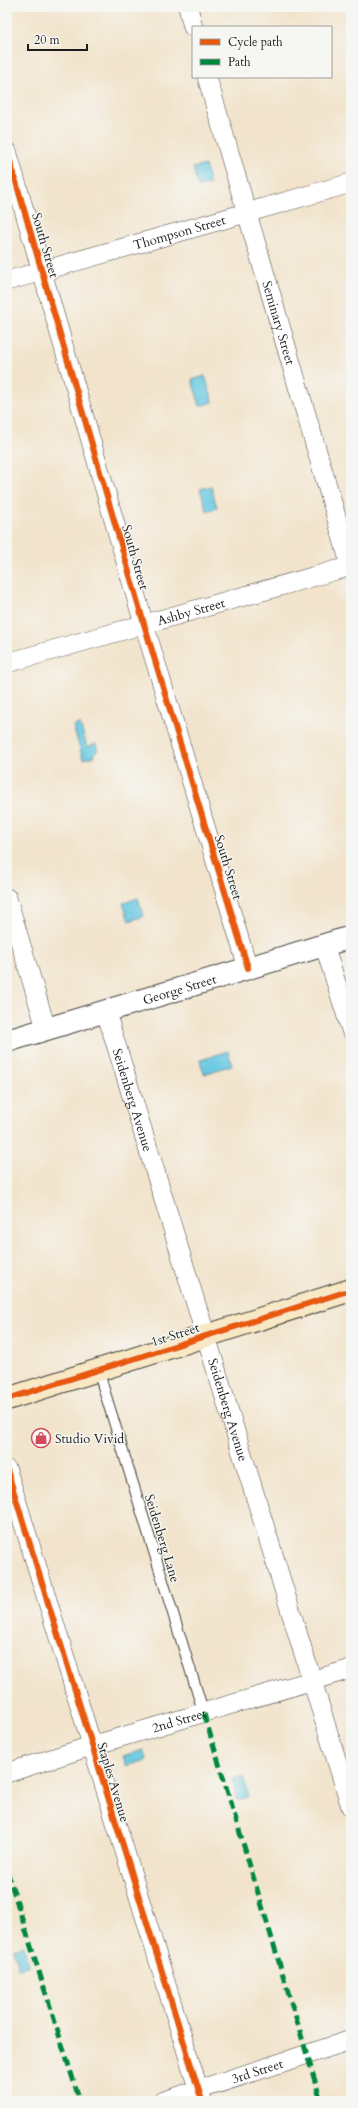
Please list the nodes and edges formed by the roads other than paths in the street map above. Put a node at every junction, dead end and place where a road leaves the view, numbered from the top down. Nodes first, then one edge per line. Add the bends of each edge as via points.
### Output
1 (188, 7) edge
2 (193, 26) edge
3 (208, 78) edge
4 (7, 151) edge
5 (351, 183) edge
6 (246, 214) junction
7 (42, 271) junction
8 (7, 281) edge
9 (351, 566) edge
10 (144, 624) junction
11 (7, 663) edge
12 (7, 898) edge
13 (351, 936) edge
14 (324, 944) junction
15 (248, 968) junction
16 (106, 1012) junction
17 (46, 1028) junction
18 (351, 1030) edge
19 (7, 1041) edge
20 (351, 1290) edge
21 (207, 1335) junction
22 (98, 1370) junction
23 (7, 1399) edge
24 (7, 1470) edge
25 (351, 1669) edge
26 (312, 1682) junction
27 (204, 1714) junction
28 (91, 1746) junction
29 (7, 1774) edge
30 (351, 1807) edge
31 (351, 2040) edge
32 (200, 2096) edge
33 (164, 2101) edge

1 - 2 street
3 - 6 street, Seminary Street
4 - 7 street, South Street
5 - 6 street, Thompson Street
6 - 7 street, Thompson Street
6 - 9 street, Seminary Street
7 - 8 street, Thompson Street
7 - 10 street, South Street
9 - 10 street, Ashby Street
10 - 11 street, Ashby Street
10 - 15 street, South Street
12 - 17 street
13 - 14 street, George Street
14 - 15 street, George Street
14 - 18 street
15 - 16 street, George Street
16 - 17 street, George Street
16 - 21 street, Seidenberg Avenue
17 - 19 street, George Street
20 - 21 main road, 1st Street
21 - 22 main road, 1st Street
21 - 26 street, Seidenberg Avenue
22 - 23 main road, 1st Street
22 - 27 lane, Seidenberg Lane
24 - 28 street, Staples Avenue
25 - 26 street, 2nd Street
26 - 27 street, 2nd Street
26 - 30 street, Seidenberg Avenue
27 - 28 street, 2nd Street
28 - 29 street, 2nd Street
28 - 32 street, Staples Avenue
31 - 32 street, 3rd Street
32 - 33 street, 3rd Street

